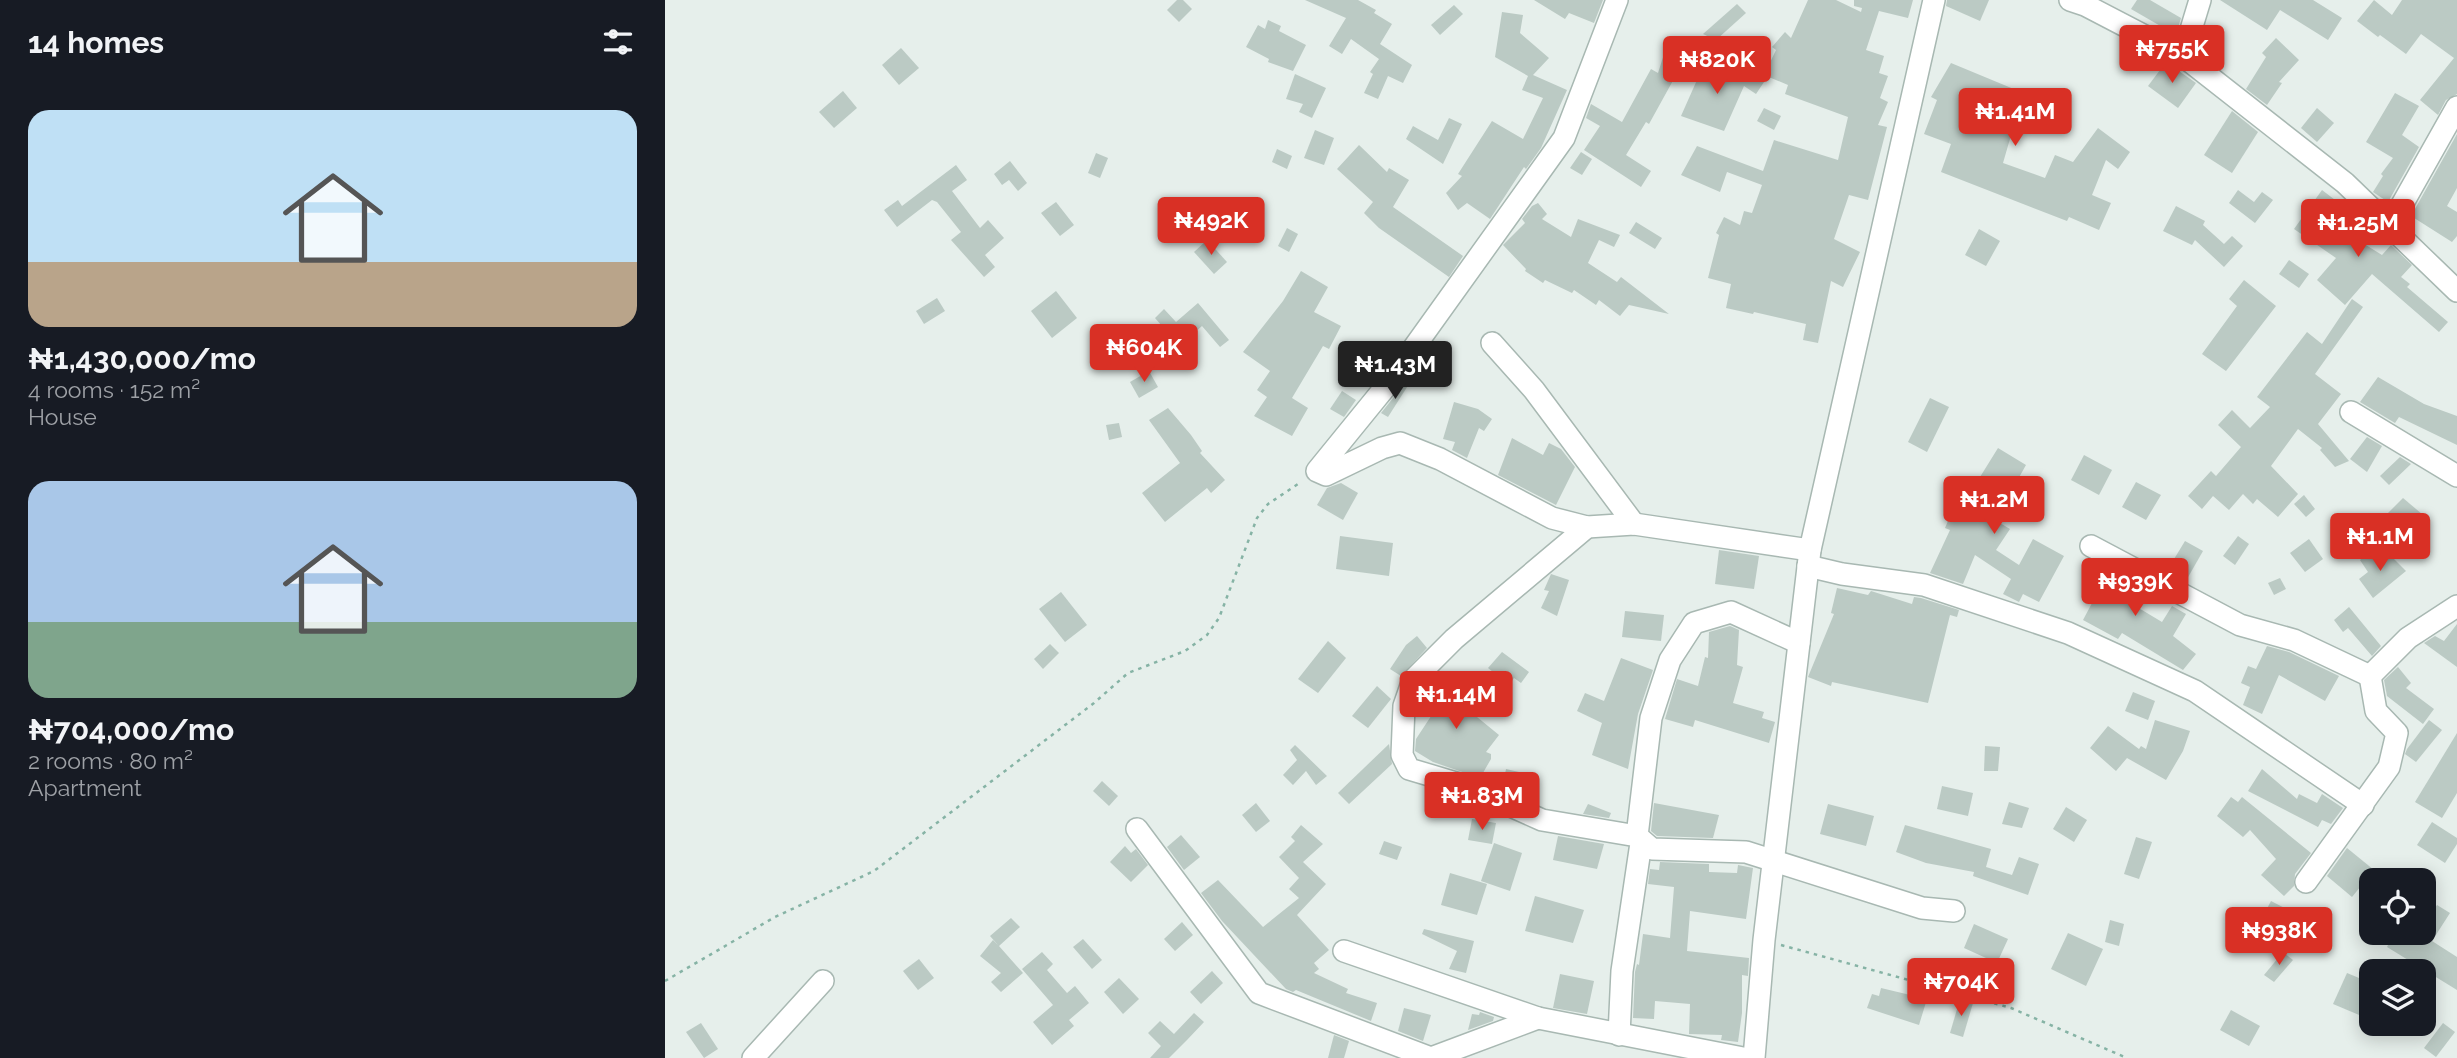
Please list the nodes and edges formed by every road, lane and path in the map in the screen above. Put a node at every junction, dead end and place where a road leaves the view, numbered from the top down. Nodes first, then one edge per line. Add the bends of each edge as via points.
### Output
1 (1617, 0) edge
2 (1934, 0) edge
3 (2070, 0) edge
4 (2200, 0) edge
5 (2183, 56) junction
6 (2457, 107) edge
7 (2390, 226) junction
8 (2457, 291) edge
9 (1492, 343) dead end
10 (2351, 412) dead end
11 (1317, 471) junction
12 (2457, 476) edge
13 (1634, 524) junction
14 (1587, 527) junction
15 (2091, 546) dead end
16 (1809, 558) junction
17 (2457, 606) edge
18 (1799, 643) junction
19 (2370, 676) junction
20 (2363, 805) junction
21 (1137, 829) dead end
22 (1639, 840) junction
23 (1775, 862) junction
24 (2306, 882) dead end
25 (1954, 911) dead end
26 (1764, 940) junction
27 (1343, 951) dead end
28 (665, 981) edge
29 (823, 981) dead end
30 (1538, 1018) junction
31 (1619, 1035) junction
32 (753, 1058) edge
33 (1743, 1058) edge
34 (1754, 1058) edge
35 (2127, 1058) edge

1 - 11 street via 1564,138 1387,385
2 - 16 street
3 - 5 street
4 - 5 street
5 - 7 street via 2345,183
6 - 7 street
7 - 8 street
9 - 13 street via 1534,390
10 - 12 street
11 - 14 street via 1326,475 1399,443 1440,459 1552,518
11 - 28 path via 1268,504 1257,518 1219,618 1207,635 1185,651 1128,673 1094,704 874,871 775,917
13 - 14 street
13 - 16 street
14 - 22 street via 1454,639 1413,680 1404,706 1402,755 1409,769 1466,786 1542,820
15 - 19 street via 2240,625 2294,640
16 - 18 street
16 - 20 street via 1842,574 1924,585 2068,633 2195,691
17 - 19 street via 2408,638
18 - 22 street via 1731,612 1694,623 1670,660 1651,718
18 - 23 street
19 - 20 street via 2376,711 2397,733 2389,767
20 - 24 street
21 - 30 street via 1259,993 1431,1058
22 - 23 street via 1652,849 1746,852
22 - 31 street via 1622,971
23 - 25 street via 1922,908
23 - 26 street
26 - 34 street
26 - 35 path via 2011,1008
27 - 30 street
29 - 32 street
30 - 31 street
31 - 33 street

